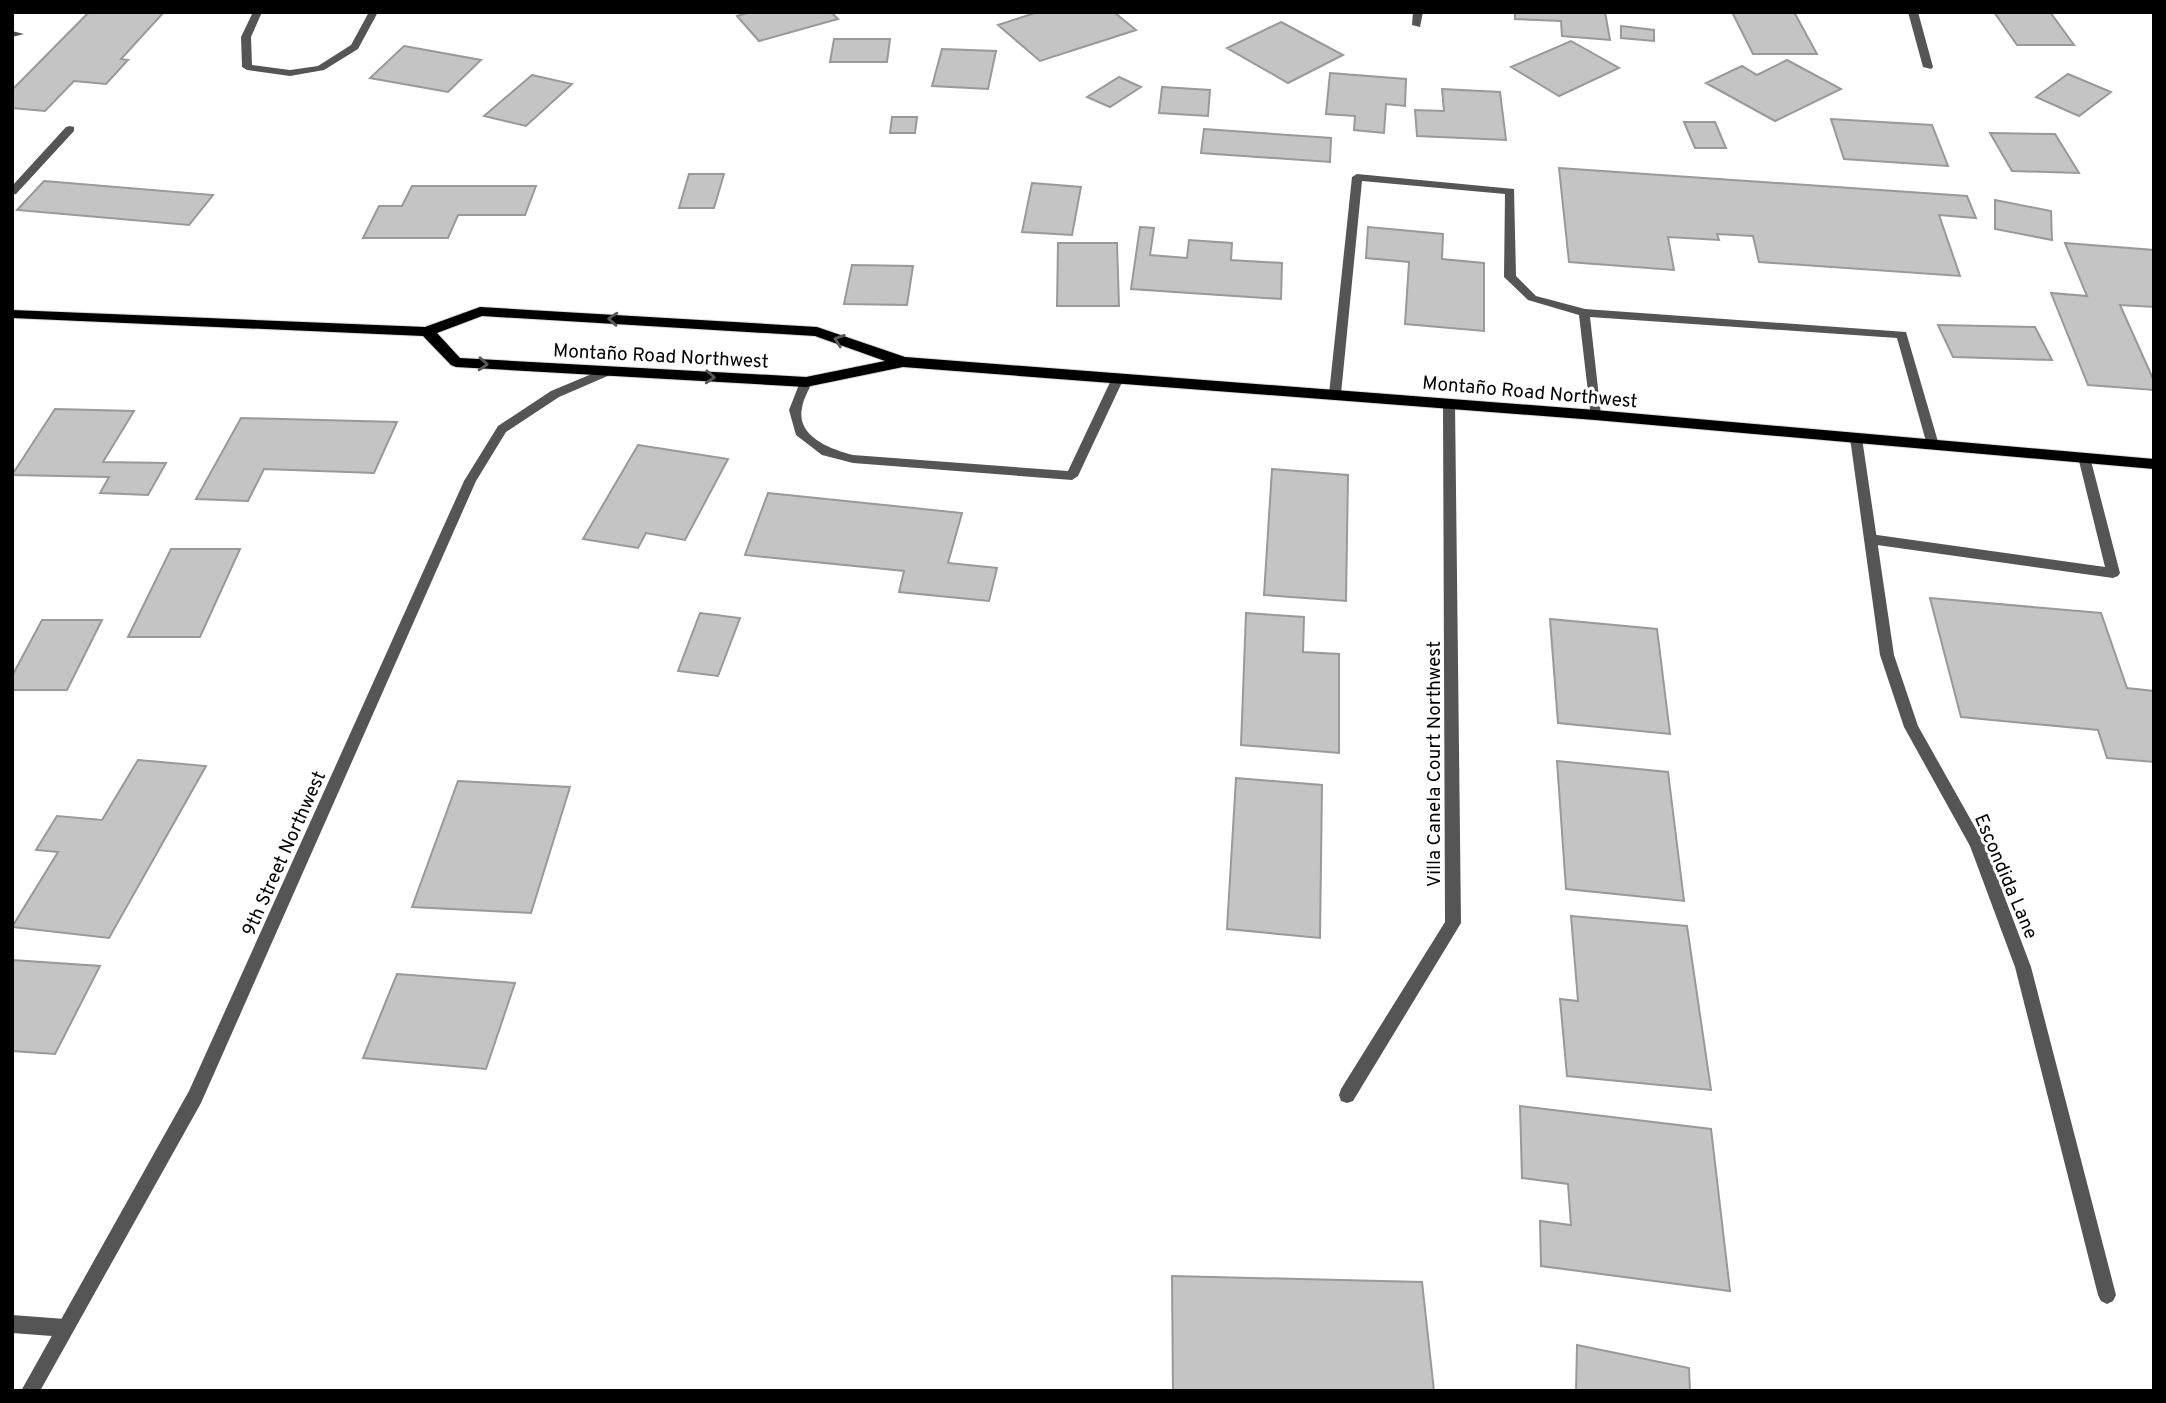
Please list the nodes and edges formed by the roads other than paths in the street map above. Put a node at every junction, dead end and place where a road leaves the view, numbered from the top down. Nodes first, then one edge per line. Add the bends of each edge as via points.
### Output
1 (258, 12) edge
2 (374, 12) edge
3 (1418, 12) edge
4 (1913, 12) edge
5 (1417, 25) dead end
6 (1928, 67) dead end
7 (70, 129) dead end
8 (12, 192) edge
9 (1584, 313) junction
10 (12, 314) edge
11 (427, 332) junction
12 (903, 362) junction
13 (606, 372) junction
14 (1118, 378) junction
15 (806, 382) junction
16 (1335, 394) junction
17 (1449, 403) junction
18 (1595, 415) junction
19 (1856, 438) junction
20 (1933, 445) junction
21 (2084, 457) junction
22 (2154, 464) edge
23 (1870, 539) junction
24 (1347, 1095) dead end
25 (2107, 1295) dead end
26 (12, 1324) edge
27 (65, 1328) junction
28 (30, 1391) edge

1 - 2 street via 246,37 247,67 290,73 321,68 355,47
3 - 5 street
4 - 6 street
7 - 8 street
9 - 16 street via 1532,299 1510,277 1510,191 1357,177
9 - 18 street
9 - 20 street via 1902,335
10 - 11 main road, Montaño Road Northwest
12 -> 11 main road, Montaño Road Northwest via 817,332 480,311
11 -> 13 main road, Montaño Road Northwest via 456,362
12 - 14 main road, Montaño Road Northwest
12 - 15 main road, Montaño Road Northwest
13 -> 15 main road, Montaño Road Northwest
13 - 27 street, 9th Street Northwest via 555,394 502,429 470,481 195,1097
14 - 15 street via 1072,476 826,452 802,435 795,410
14 - 16 main road, Montaño Road Northwest
16 - 17 main road, Montaño Road Northwest
17 - 18 main road, Montaño Road Northwest
17 - 24 street, Villa Canela Court Northwest via 1453,923
18 - 19 main road, Montaño Road Northwest
19 - 20 main road, Montaño Road Northwest
19 - 23 street, Escondida Lane
20 - 21 main road, Montaño Road Northwest
21 - 22 main road, Montaño Road Northwest
21 - 23 street via 2113,573
23 - 25 street, Escondida Lane via 1886,655 1911,727 1977,845 2024,967
26 - 27 street
27 - 28 street, 9th Street Northwest

